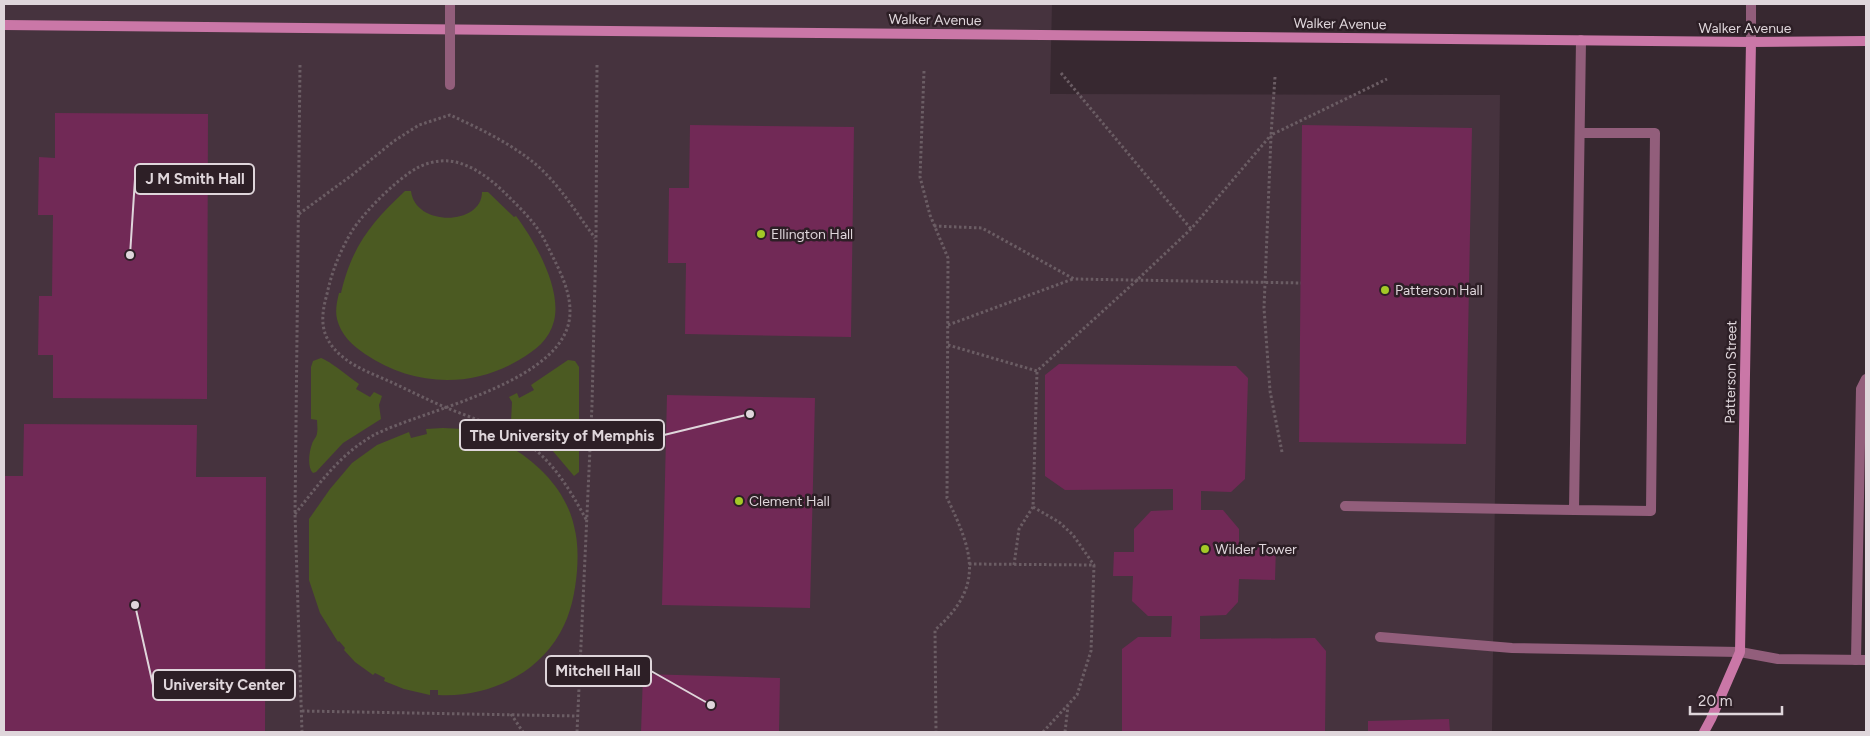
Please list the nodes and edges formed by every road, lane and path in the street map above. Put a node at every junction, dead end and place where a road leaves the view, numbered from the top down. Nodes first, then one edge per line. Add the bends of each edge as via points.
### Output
1 (450, 4) edge
2 (1751, 4) edge
3 (4, 25) edge
4 (1581, 40) junction
5 (1751, 42) junction
6 (1866, 42) edge
7 (300, 65) dead end
8 (597, 65) dead end
9 (924, 71) dead end
10 (1061, 73) dead end
11 (1275, 77) dead end
12 (1387, 79) dead end
13 (450, 86) dead end
14 (1580, 133) junction
15 (1272, 135) junction
16 (299, 214) junction
17 (934, 226) junction
18 (1191, 229) junction
19 (596, 239) junction
20 (1074, 279) junction
21 (1136, 281) junction
22 (1265, 283) junction
23 (1301, 283) dead end
24 (948, 325) junction
25 (948, 345) junction
26 (1036, 371) junction
27 (1866, 379) edge
28 (445, 407) junction
29 (1282, 452) dead end
30 (1034, 506) junction
31 (1345, 506) dead end
32 (1574, 510) junction
33 (295, 514) junction
34 (587, 522) junction
35 (970, 564) junction
36 (1014, 564) junction
37 (1094, 565) junction
38 (1380, 637) dead end
39 (1740, 652) junction
40 (1861, 660) edge
41 (1068, 704) junction
42 (302, 711) junction
43 (511, 714) junction
44 (577, 716) junction
45 (302, 732) edge
46 (524, 732) edge
47 (577, 732) edge
48 (936, 732) edge
49 (1043, 732) edge
50 (1065, 732) edge
51 (1704, 732) edge

1 - 13 street, bridge
2 - 5 street, Patterson Street
3 - 4 street, Walker Avenue
4 - 5 street, Walker Avenue
4 - 14 street
5 - 6 street, Walker Avenue
5 - 39 street, Patterson Street
7 - 16 path
8 - 19 path
9 - 17 path via 920,177
10 - 18 path
11 - 15 path
12 - 15 path
14 - 32 street
14 - 32 street via 1655,133 1651,511
15 - 18 path
15 - 22 path
16 - 19 path via 394,140 419,125 450,115 514,148 548,176
16 - 33 path
17 - 20 path via 982,228
17 - 24 path via 948,258
18 - 21 path
19 - 34 path
20 - 21 path
20 - 24 path
21 - 22 path
21 - 26 path
22 - 23 path
22 - 29 path via 1270,391
24 - 25 path
25 - 26 path
25 - 35 path via 947,498 970,554
26 - 30 path
27 - 40 street via 1861,390
28 - 28 path via 505,384 549,356 562,340 570,314 569,297 560,272 543,237 526,214 480,173 450,161 417,168 374,204 354,228 340,252 330,280 323,324 327,339 341,356
28 - 33 path via 393,426 353,448 337,462
28 - 34 path via 522,440 543,456 560,475
30 - 36 path via 1019,529
30 - 37 path via 1073,535
31 - 32 street
33 - 42 path
34 - 44 path
35 - 36 path
35 - 48 path via 968,585 951,616 935,630
36 - 37 path
37 - 41 path via 1091,652 1077,695
38 - 39 street via 1512,648
39 - 40 street via 1778,659
39 - 51 street, Patterson Street
41 - 49 path
41 - 50 path
42 - 43 path
42 - 45 path
43 - 44 path
43 - 46 path
44 - 47 path

